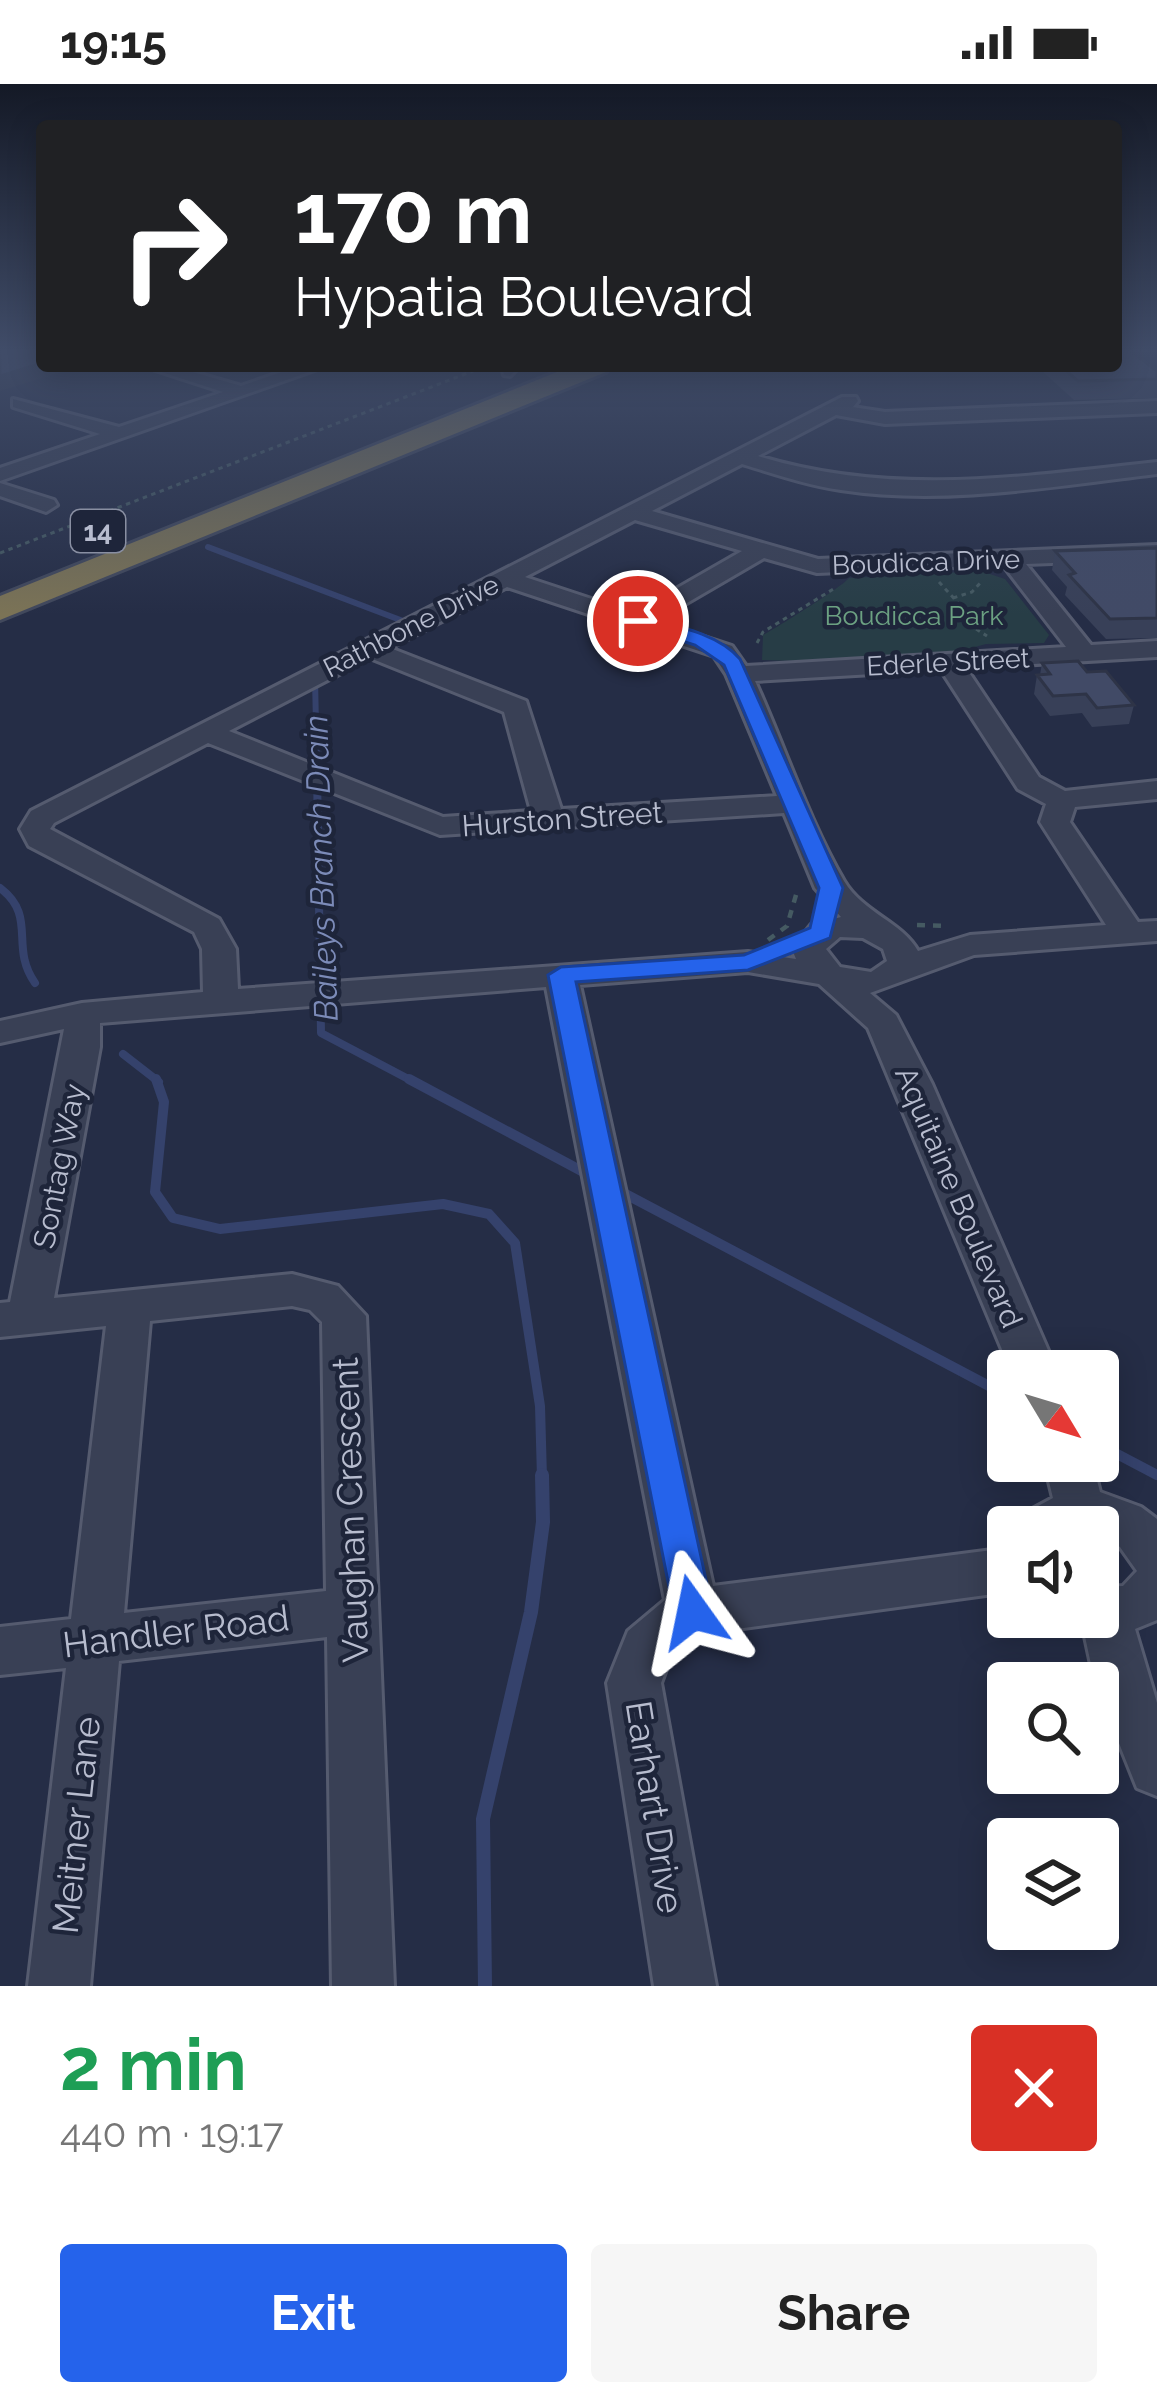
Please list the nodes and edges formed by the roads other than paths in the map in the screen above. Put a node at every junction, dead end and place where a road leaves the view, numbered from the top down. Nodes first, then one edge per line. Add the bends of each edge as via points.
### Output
1 (112, 437) edge
2 (341, 437) edge
3 (422, 437) edge
4 (779, 437) edge
5 (328, 442) dead end
6 (740, 457) junction
7 (1157, 468) edge
8 (0, 475) edge
9 (0, 489) edge
10 (46, 505) dead end
11 (631, 512) junction
12 (759, 551) junction
13 (1157, 552) edge
14 (1010, 559) junction
15 (504, 578) junction
16 (0, 608) edge
17 (638, 621) junction
18 (368, 648) junction
19 (1157, 649) edge
20 (1085, 654) junction
21 (950, 662) junction
22 (739, 674) junction
23 (206, 732) junction
24 (1157, 790) edge
25 (1062, 801) junction
26 (792, 804) junction
27 (548, 820) junction
28 (831, 888) junction
29 (878, 931) junction
30 (1142, 932) edge
31 (817, 936) junction
32 (970, 945) junction
33 (748, 962) junction
34 (898, 971) junction
35 (561, 975) junction
36 (830, 976) junction
37 (221, 1001) junction
38 (82, 1014) junction
39 (883, 1023) junction
40 (0, 1032) edge
41 (130, 1306) junction
42 (15, 1318) edge
43 (1025, 1350) edge
44 (1119, 1520) edge
45 (1156, 1560) edge
46 (987, 1573) edge
47 (1119, 1607) edge
48 (352, 1611) junction
49 (693, 1612) junction
50 (1110, 1638) edge
51 (95, 1640) junction
52 (0, 1651) edge
53 (1157, 1769) edge
54 (59, 1986) edge
55 (363, 1986) edge
56 (685, 1986) edge

1 - 8 street
2 - 5 highway
3 - 16 highway, 14
4 - 6 street, Rathbone Drive
6 - 7 street via 877,487
6 - 11 street, Rathbone Drive
9 - 10 street
11 - 12 street, Boudicca Drive
11 - 15 street, Rathbone Drive
12 - 14 street, Boudicca Drive via 838,568
12 - 17 street
13 - 14 street, Boudicca Drive
14 - 20 street
15 - 17 street
15 - 18 street, Rathbone Drive
17 - 22 street via 723,651
18 - 23 street, Rathbone Drive
18 - 27 street via 516,707
19 - 20 street, Ederle Street
20 - 21 street, Ederle Street
21 - 22 street, Ederle Street
21 - 25 street via 1028,783
22 - 26 street
23 - 27 street, Hurston Street via 440,826
23 - 37 street, Rathbone Drive via 60,806 35,829 40,839 207,926 219,949
24 - 25 street
25 - 30 street via 1054,822
26 - 27 street, Hurston Street
26 - 28 street
28 - 29 street
28 - 31 street
29 - 31 street via 845,927
29 - 32 street
29 - 34 street via 900,946
30 - 32 street
31 - 33 street
31 - 36 street via 810,958
32 - 34 street
33 - 35 street
33 - 36 street
34 - 36 street via 867,982
34 - 39 street
35 - 37 street
35 - 49 street
36 - 39 street, Aquitaine Boulevard
37 - 38 street
38 - 40 street
38 - 42 street, Sontag Way via 82,1047
39 - 43 street, Aquitaine Boulevard
41 - 42 street, Vaughan Crescent
41 - 48 street, Vaughan Crescent via 292,1290 323,1297 344,1316
41 - 51 street, Meitner Lane
44 - 45 street
45 - 47 street via 1145,1602
46 - 49 street, Earhart Drive
48 - 51 street, Handler Road
48 - 55 street, Vaughan Crescent
49 - 56 street, Earhart Drive via 651,1638 634,1683
50 - 53 street
51 - 52 street, Handler Road
51 - 54 street, Meitner Lane

